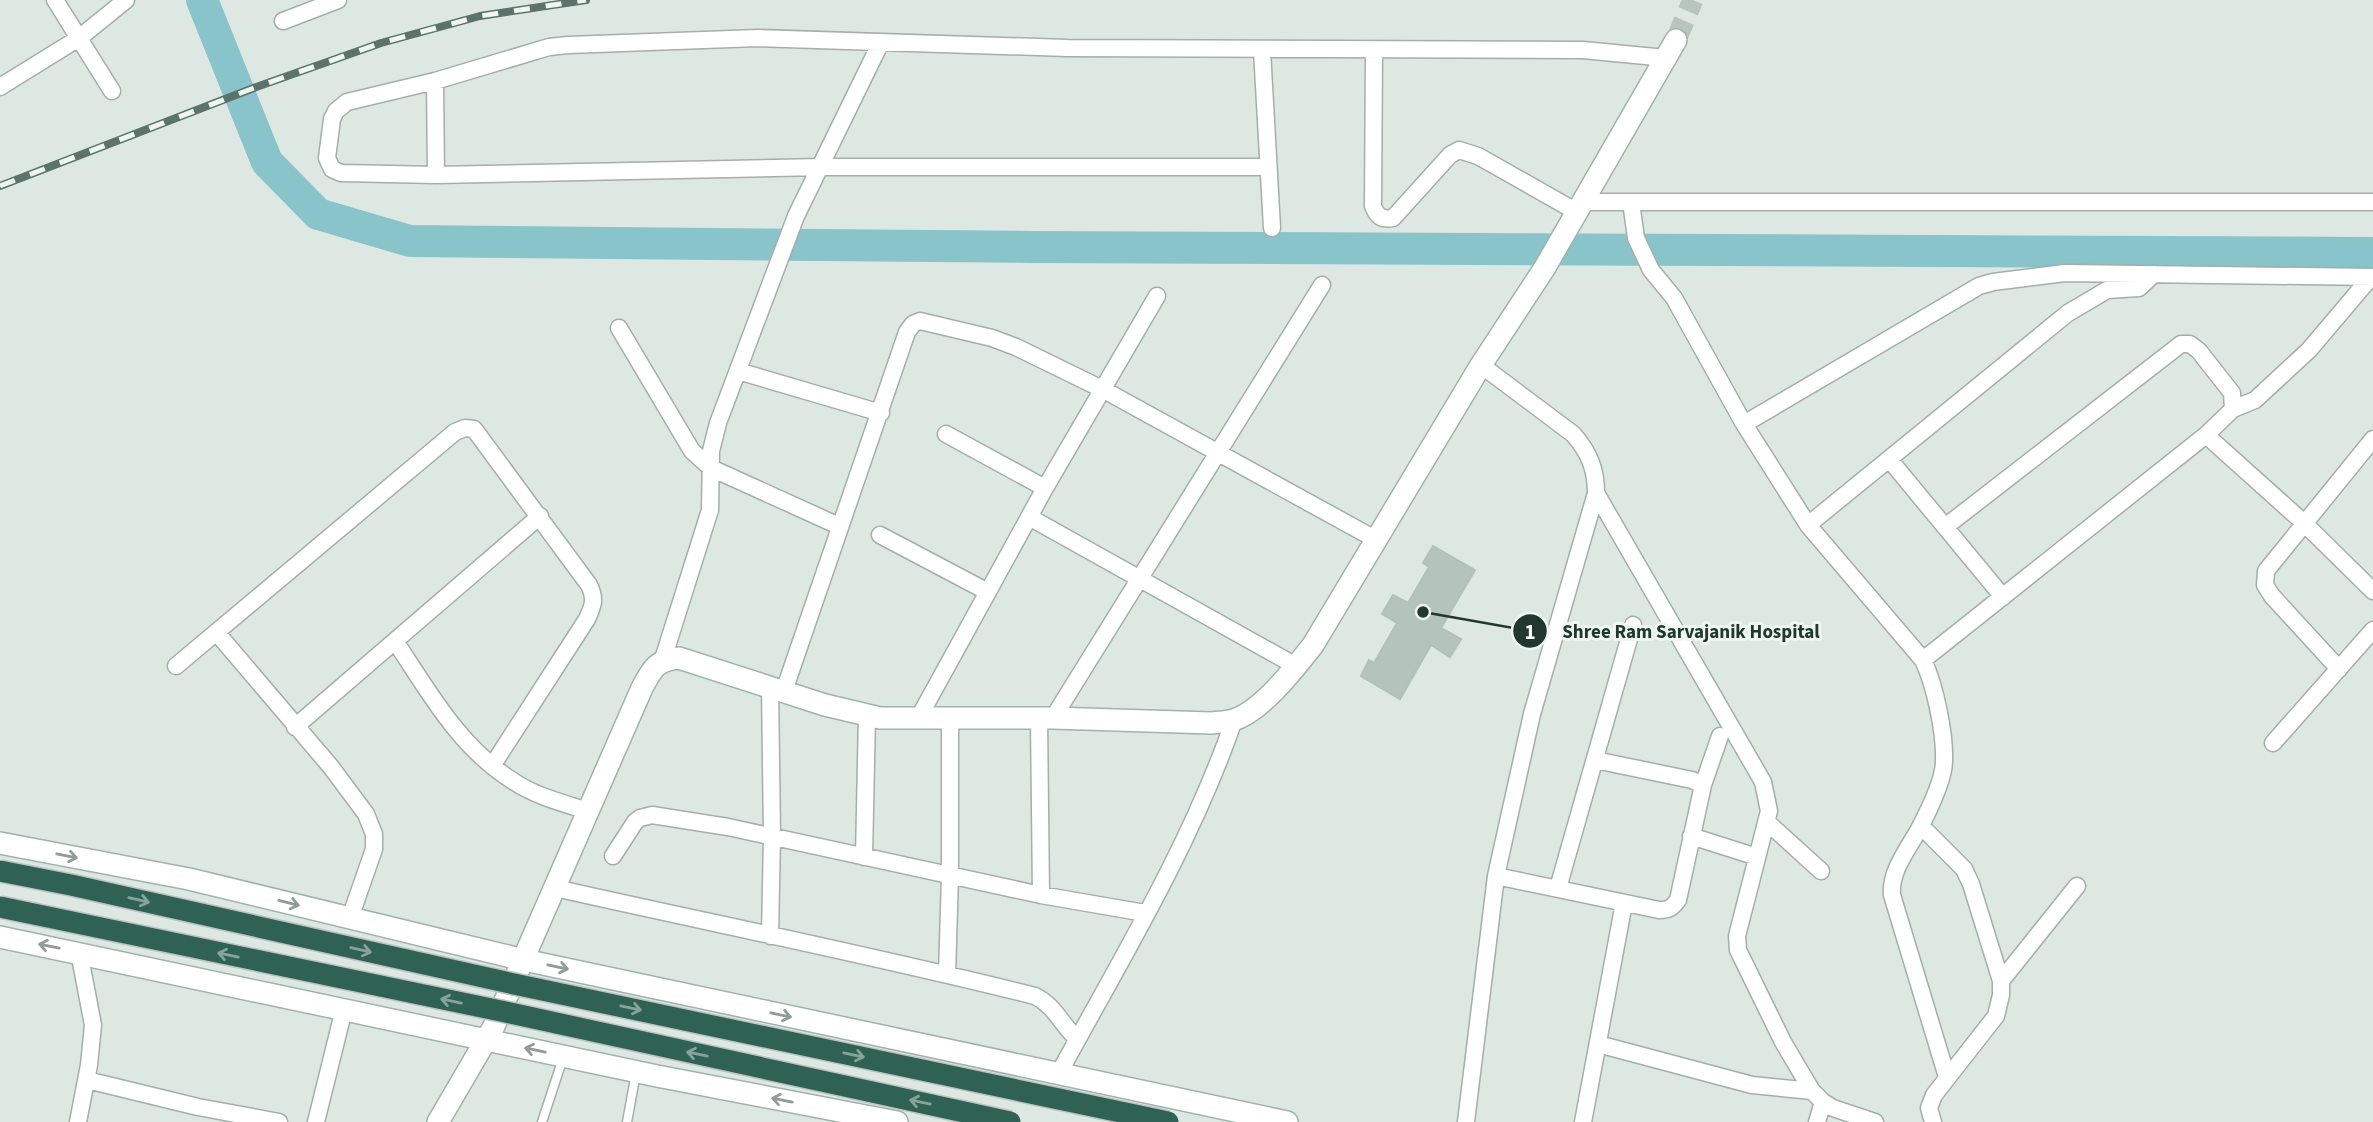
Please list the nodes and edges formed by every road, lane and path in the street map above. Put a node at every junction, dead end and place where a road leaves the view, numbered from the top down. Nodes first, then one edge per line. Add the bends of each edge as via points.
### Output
1 (55, 0) edge
2 (126, 0) edge
3 (338, 0) edge
4 (283, 21) dead end
5 (79, 38) junction
6 (881, 42) junction
7 (1671, 49) joint
8 (1262, 50) junction
9 (1374, 51) junction
10 (435, 81) junction
11 (0, 87) edge
12 (112, 91) dead end
13 (821, 167) junction
14 (1268, 167) junction
15 (436, 175) junction
16 (1631, 202) junction
17 (2373, 202) edge
18 (1580, 207) junction
19 (1272, 228) dead end
20 (2154, 274) junction
21 (2372, 277) edge
22 (1322, 285) dead end
23 (1157, 296) dead end
24 (619, 328) dead end
25 (1481, 365) junction
26 (738, 371) junction
27 (1104, 390) junction
28 (2233, 409) junction
29 (881, 413) junction
30 (1744, 424) junction
31 (946, 434) dead end
32 (2206, 435) junction
33 (2373, 439) edge
34 (1219, 453) junction
35 (1889, 459) junction
36 (711, 468) junction
37 (1045, 488) junction
38 (1596, 493) junction
39 (540, 516) junction
40 (1029, 517) junction
41 (2304, 523) junction
42 (1808, 525) junction
43 (839, 526) junction
44 (1945, 527) junction
45 (880, 535) dead end
46 (1376, 539) junction
47 (1141, 579) junction
48 (2373, 590) edge
49 (988, 592) junction
50 (2003, 597) junction
51 (1633, 625) dead end
52 (2373, 630) edge
53 (217, 633) junction
54 (395, 641) junction
55 (663, 659) junction
56 (1923, 660) junction
57 (176, 666) dead end
58 (1296, 666) junction
59 (2339, 669) junction
60 (777, 689) junction
61 (866, 715) junction
62 (918, 719) junction
63 (950, 719) junction
64 (1046, 719) junction
65 (1234, 720) junction
66 (295, 727) junction
67 (1720, 736) dead end
68 (2273, 743) dead end
69 (1595, 760) junction
70 (492, 766) junction
71 (1703, 785) junction
72 (588, 811) junction
73 (1767, 821) junction
74 (1920, 826) junction
75 (772, 836) junction
76 (1691, 836) junction
77 (0, 843) edge
78 (613, 856) dead end
79 (864, 856) junction
80 (1757, 857) junction
81 (0, 871) edge
82 (1821, 871) dead end
83 (950, 876) junction
84 (1496, 876) junction
85 (2077, 886) dead end
86 (555, 888) junction
87 (1559, 888) junction
88 (1041, 895) junction
89 (1624, 903) junction
90 (0, 907) edge
91 (1145, 913) junction
92 (350, 918) junction
93 (770, 936) junction
94 (0, 937) edge
95 (79, 952) junction
96 (524, 960) junction
97 (947, 974) junction
98 (2001, 981) junction
99 (344, 1009) junction
100 (1077, 1039) junction
101 (486, 1040) junction
102 (1598, 1044) junction
103 (563, 1056) junction
104 (636, 1072) junction
105 (1058, 1075) junction
106 (1947, 1077) junction
107 (87, 1080) junction
108 (1817, 1097) junction
109 (196, 1114) edge
110 (78, 1122) edge
111 (279, 1122) edge
112 (316, 1122) edge
113 (439, 1122) edge
114 (542, 1122) edge
115 (627, 1122) edge
116 (897, 1122) edge
117 (1010, 1122) edge
118 (1168, 1122) edge
119 (1287, 1122) edge
120 (1466, 1122) edge
121 (1583, 1122) edge
122 (1817, 1122) edge
123 (1875, 1122) edge
124 (1933, 1122) edge

1 - 5 street
2 - 5 street
3 - 4 street
5 - 11 street
5 - 12 street
6 - 8 street
6 - 10 street via 724,38 568,45
6 - 13 street
7 - 9 street
7 - 18 street
8 - 9 street
8 - 14 street
9 - 18 street via 1376,215 1393,218 1459,150
10 - 15 street
10 - 15 street via 347,102 332,119 327,158 332,169 341,173
13 - 14 street
13 - 15 street
13 - 26 street via 791,228
14 - 19 street
16 - 17 street
16 - 18 street
16 - 30 street via 1636,238 1651,270 1674,298
18 - 25 street
20 - 21 street
20 - 30 street via 2065,273 1979,286
20 - 35 street via 2139,288 2107,290 2075,308
21 - 28 street via 2309,350 2255,400
22 - 34 street
23 - 27 street
24 - 36 street via 692,452
25 - 38 street via 1586,448 1596,474
25 - 46 street
26 - 29 street
26 - 36 street via 713,439
27 - 29 street via 992,338 920,321 907,332
27 - 34 street
27 - 37 street
28 - 32 street
28 - 44 street via 2232,393 2199,351 2181,344
29 - 43 street
30 - 42 street
31 - 37 street
32 - 41 street
32 - 50 street
33 - 41 street
34 - 46 street
34 - 47 street
35 - 42 street
35 - 44 street
36 - 43 street
36 - 55 street via 710,510
37 - 40 street
38 - 73 street via 1763,782
38 - 84 street via 1532,714
39 - 53 street via 485,441 474,429 465,428
39 - 54 street
39 - 70 street via 589,585 594,603
40 - 47 street
40 - 49 street
41 - 48 street
41 - 59 street via 2266,571 2265,585
42 - 56 street
43 - 60 street
44 - 50 street
45 - 49 street
46 - 58 street
47 - 58 street
47 - 64 street
49 - 62 street
50 - 56 street
51 - 69 street
52 - 59 street
53 - 57 street
53 - 66 street
54 - 66 street
54 - 70 street via 456,732
55 - 60 street via 679,658
55 - 72 street via 642,688
56 - 74 street via 1934,687 1944,761
58 - 65 street via 1254,709
59 - 68 street
60 - 61 street
60 - 75 street
61 - 62 street
61 - 79 street
62 - 63 street
63 - 64 street
63 - 83 street
64 - 65 street
64 - 88 street
65 - 91 street via 1188,834
66 - 92 street via 366,814 374,834 374,849
67 - 71 street
69 - 71 street
69 - 87 street
70 - 72 street via 514,783
71 - 76 street
72 - 86 street
73 - 80 street
73 - 82 street
74 - 98 street via 1964,869
74 - 106 street via 1894,874 1892,895
75 - 78 street via 647,815 631,827
75 - 79 street
75 - 93 street
76 - 80 street
76 - 89 street via 1673,907 1659,910
77 -> 92 street via 189,879
79 - 83 street
80 - 108 street via 1737,936 1738,950 1783,1042
81 -> 118 highway, bridge
83 - 88 street
83 - 97 street
84 - 87 street
84 - 120 street
85 - 98 street
86 - 93 street
86 - 96 street
87 - 89 street
88 - 91 street
89 - 102 street
117 -> 90 highway, bridge
91 - 100 street
92 - 96 street
93 - 97 street
95 -> 94 street
95 - 99 street
95 - 107 street via 93,1025
96 - 101 street
96 -> 105 street
97 - 100 street via 1044,1000
98 - 106 street via 1996,1016
99 - 101 street
99 - 112 street
100 - 105 street
103 -> 101 street
101 - 113 street
102 - 108 street via 1752,1085
102 - 121 street
103 - 104 street
103 - 114 lane
104 - 115 lane
116 -> 104 street
105 - 119 street
106 - 124 street via 1929,1108
107 - 109 street
107 - 110 street
108 - 122 street
108 - 123 street via 1833,1108
109 - 111 street

